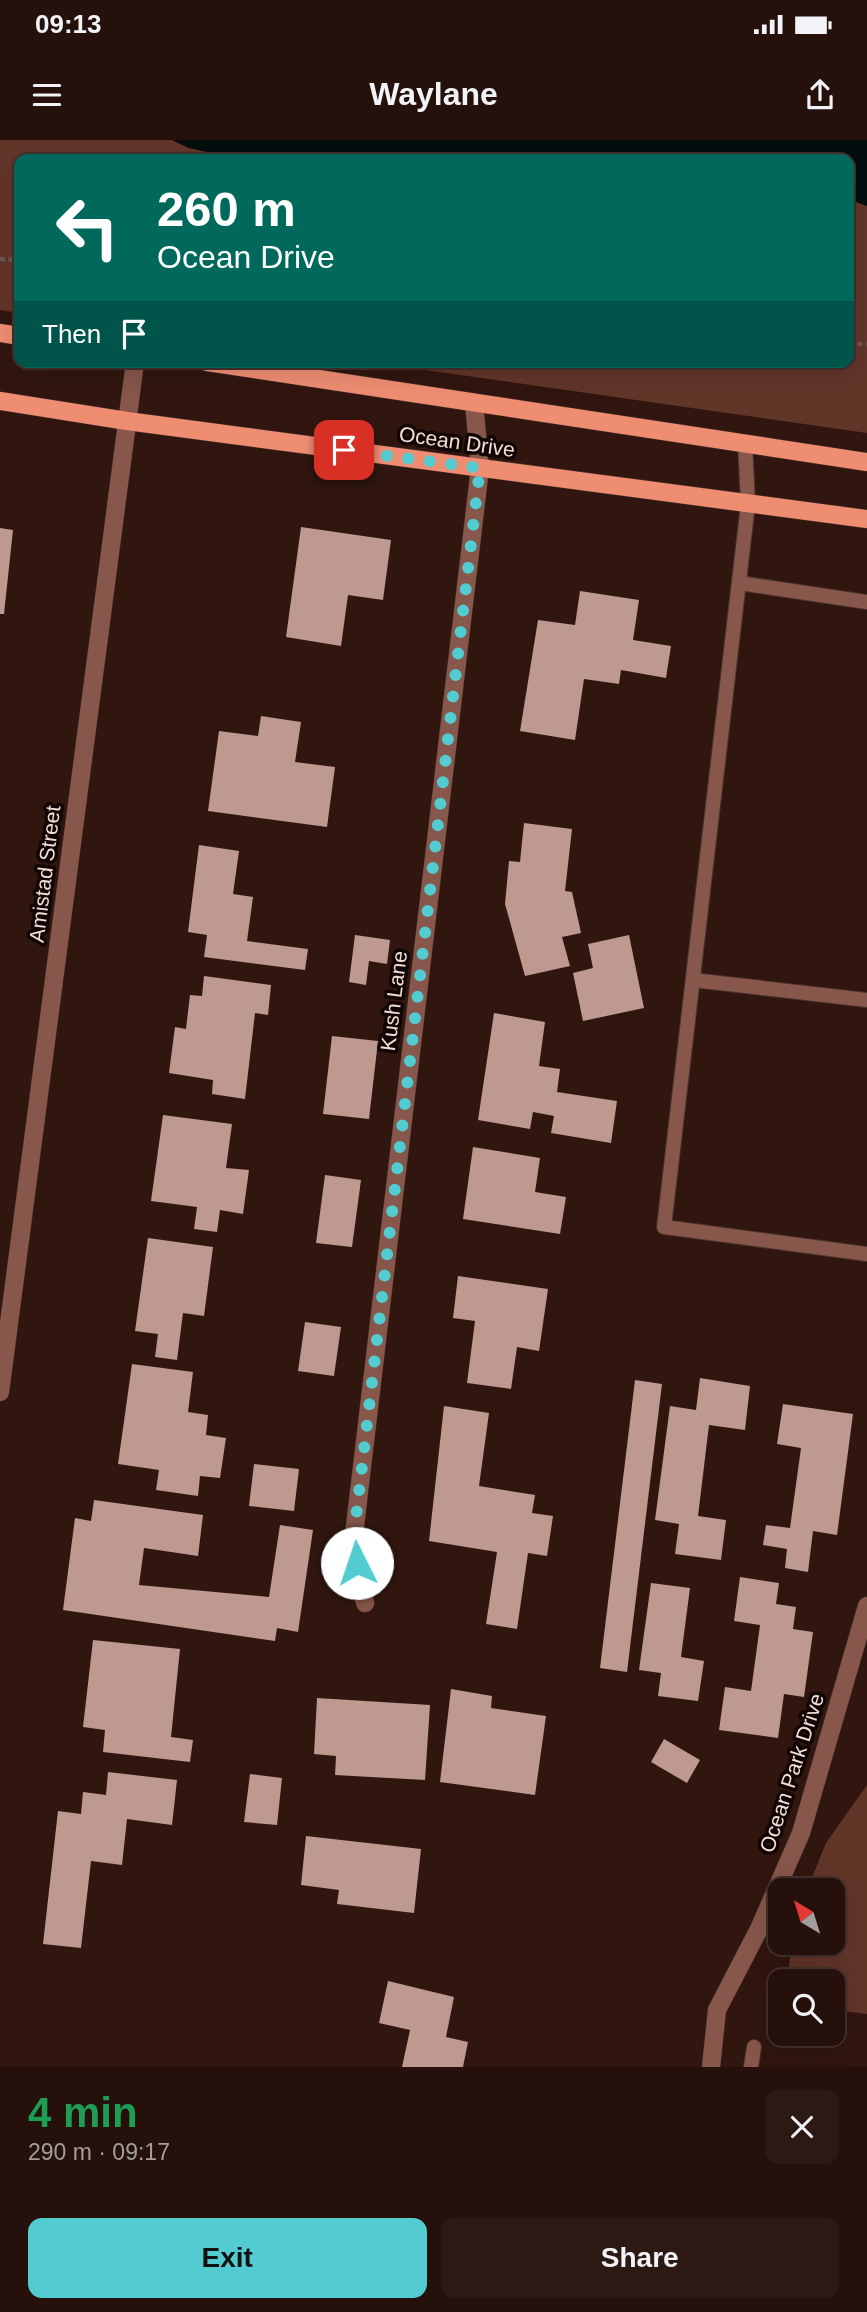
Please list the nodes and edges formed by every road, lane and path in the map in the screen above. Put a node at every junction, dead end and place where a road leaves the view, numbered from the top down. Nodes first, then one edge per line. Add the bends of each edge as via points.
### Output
1 (134, 368) edge
2 (246, 368) edge
3 (0, 401) edge
4 (474, 403) junction
5 (127, 421) junction
6 (745, 442) junction
7 (867, 462) edge
8 (480, 468) junction
9 (748, 504) junction
10 (867, 519) edge
11 (739, 583) junction
12 (867, 602) edge
13 (693, 980) junction
14 (867, 998) edge
15 (867, 1254) edge
16 (0, 1392) edge
17 (365, 1603) dead end
18 (867, 1606) edge
19 (754, 2047) dead end
20 (711, 2067) edge
21 (751, 2067) edge

1 - 5 street, Amistad Street
2 - 4 main road, Ocean Drive
3 - 5 main road, Ocean Drive
4 - 6 main road, Ocean Drive
4 - 8 street, Kush Lane
5 - 8 main road, Ocean Drive
5 - 16 street, Amistad Street
6 - 7 main road, Ocean Drive
6 - 9 lane
8 - 9 main road, Ocean Drive
8 - 17 street, Kush Lane via 353,1543
9 - 10 main road, Ocean Drive
9 - 11 lane
11 - 12 lane
11 - 13 lane
13 - 14 lane
13 - 15 lane via 664,1227
18 - 20 street, Ocean Park Drive via 801,1833 717,2010
19 - 21 lane

